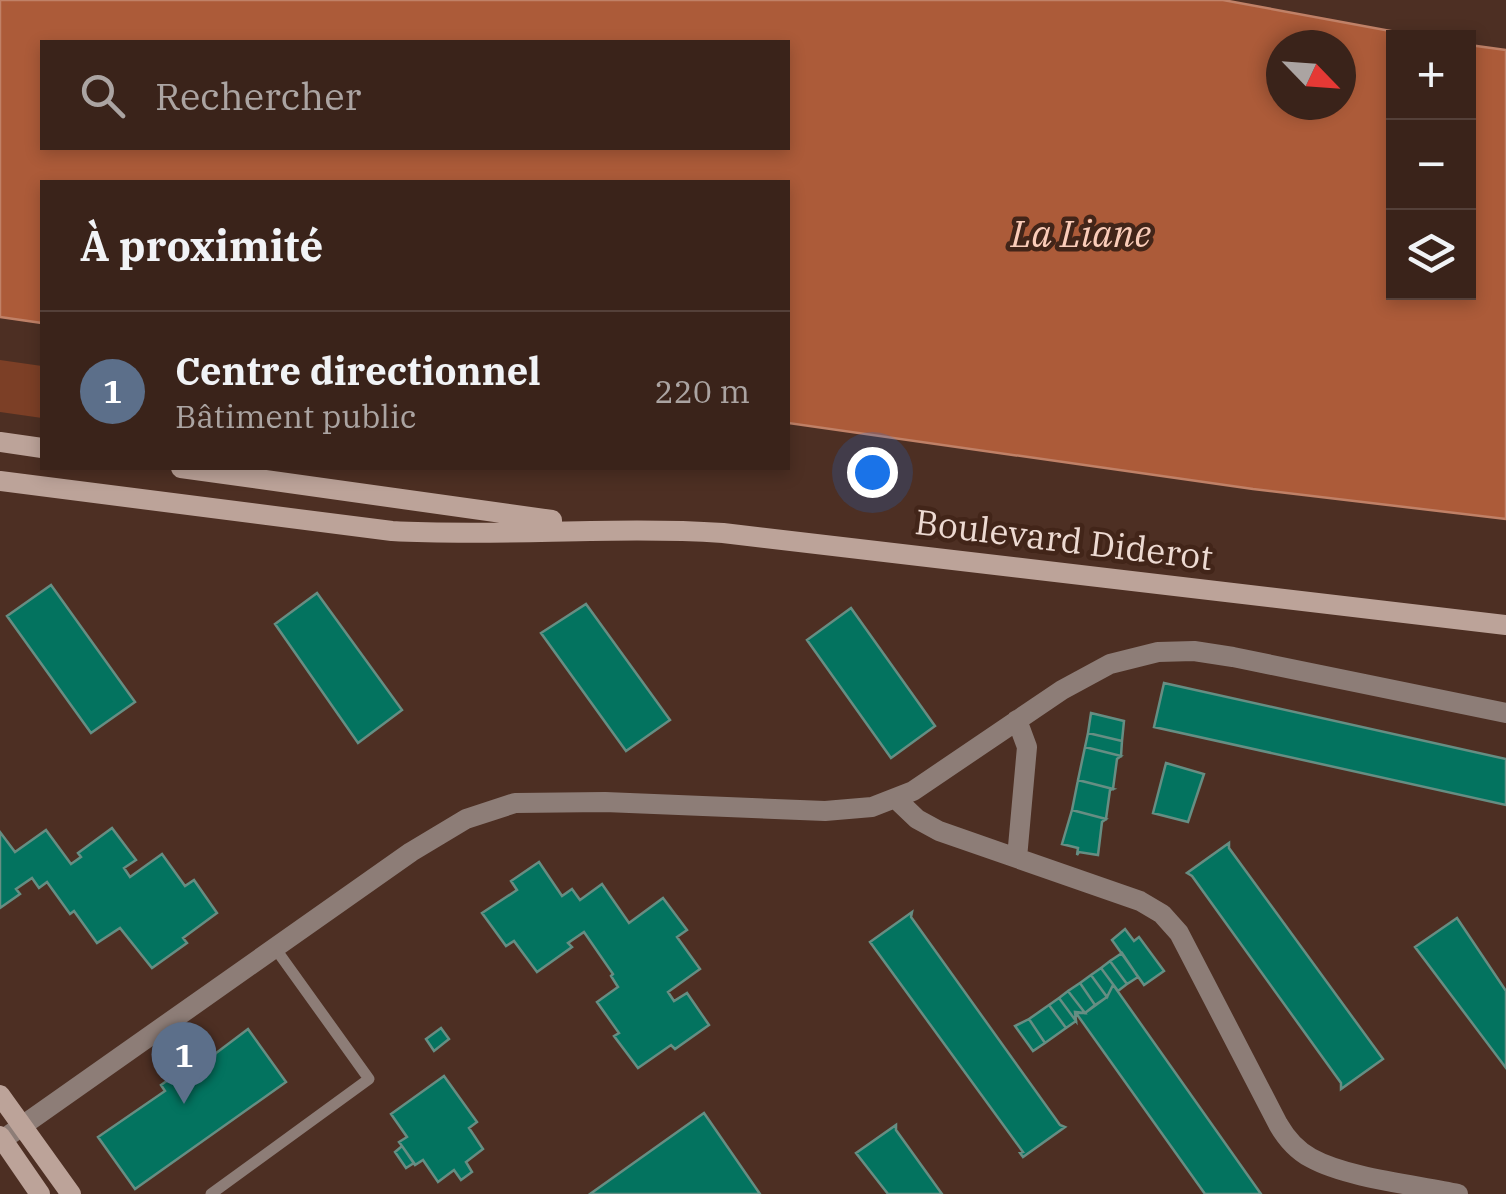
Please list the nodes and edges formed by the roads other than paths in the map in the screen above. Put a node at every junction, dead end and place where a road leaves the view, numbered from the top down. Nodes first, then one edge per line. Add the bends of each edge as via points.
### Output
1 (0, 442) edge
2 (40, 448) edge
3 (196, 470) edge
4 (0, 481) edge
5 (614, 529) junction
6 (1506, 624) edge
7 (1506, 714) edge
8 (1017, 720) junction
9 (896, 799) junction
10 (1017, 858) junction
11 (275, 948) junction
12 (0, 1094) edge
13 (28, 1133) junction
14 (4, 1148) edge
15 (40, 1194) edge
16 (71, 1194) edge
17 (211, 1194) edge
18 (1458, 1194) edge

1 - 2 street
3 - 5 street, Boulevard Diderot
4 - 5 street, Boulevard Diderot via 372,530
5 - 6 street, Boulevard Diderot via 816,542
7 - 8 street via 1258,661 1177,651 1110,664
8 - 9 street
8 - 10 street via 1027,747
9 - 10 street via 939,830
9 - 11 street via 825,812 547,800 495,808 432,838
10 - 18 street via 1140,901 1172,923 1285,1135 1301,1152 1337,1168
11 - 13 street
11 - 17 lane via 369,1079
12 - 13 street
13 - 14 street
13 - 16 street
14 - 15 street

